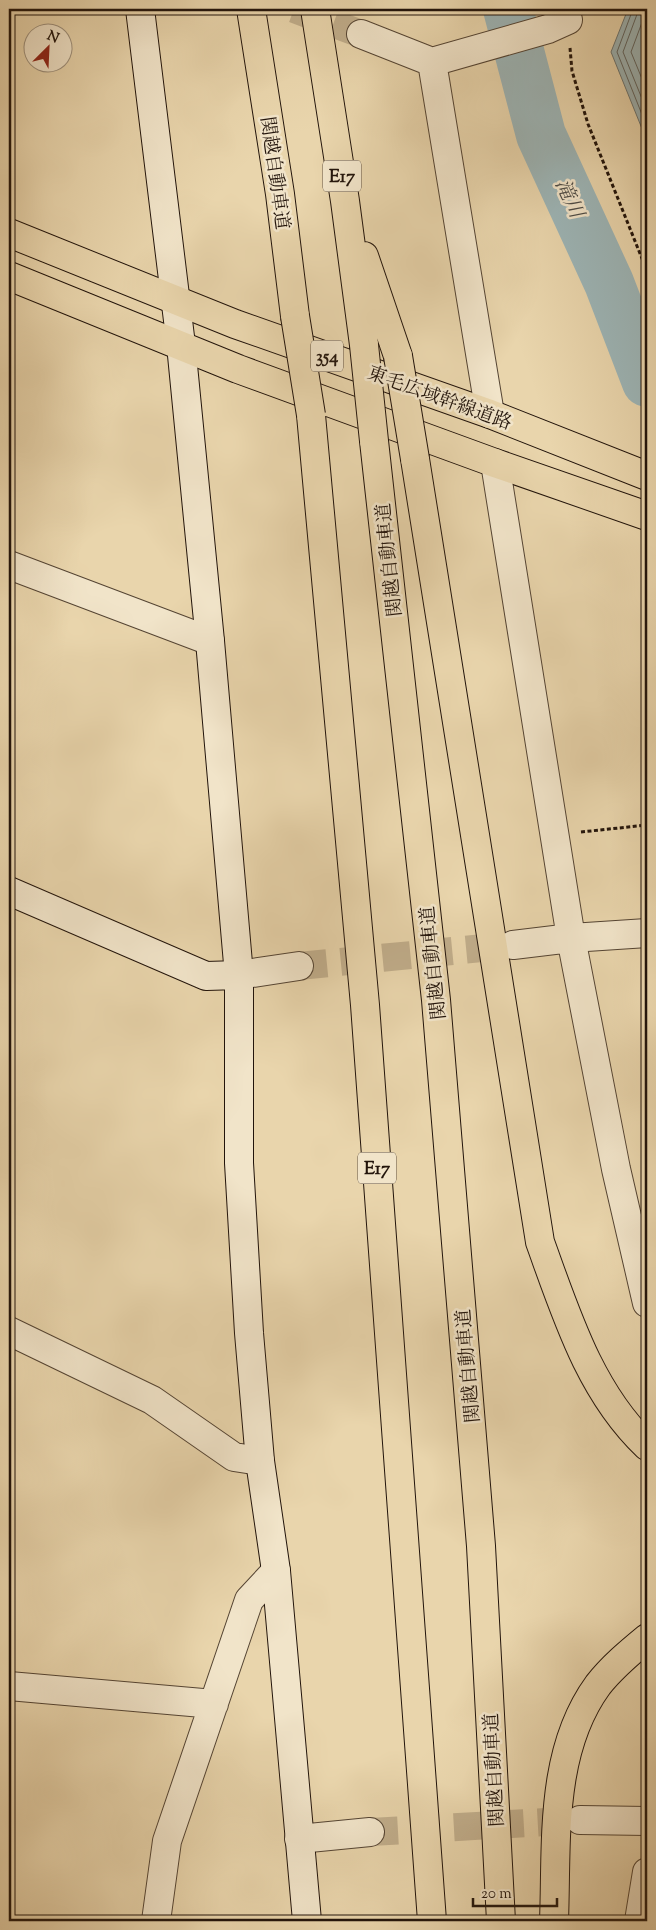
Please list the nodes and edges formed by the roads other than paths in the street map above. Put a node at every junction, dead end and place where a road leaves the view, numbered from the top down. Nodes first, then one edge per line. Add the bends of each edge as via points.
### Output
1 (140, 9) edge
2 (233, 9) edge
3 (251, 9) edge
4 (315, 9) edge
5 (560, 19) edge
6 (361, 34) tunnel mouth
7 (432, 62) junction
8 (280, 194) junction
9 (345, 200) junction
10 (9, 232) edge
11 (9, 276) edge
12 (173, 298) junction
13 (181, 344) junction
14 (490, 414) junction
15 (495, 463) junction
16 (647, 476) edge
17 (647, 516) edge
18 (9, 566) edge
19 (210, 640) junction
20 (9, 891) edge
21 (647, 933) edge
22 (571, 938) junction
23 (513, 945) tunnel mouth
24 (300, 966) tunnel mouth
25 (239, 975) junction
26 (647, 1303) edge
27 (9, 1331) edge
28 (647, 1446) edge
29 (260, 1461) junction
30 (276, 1572) junction
31 (647, 1638) edge
32 (9, 1686) edge
33 (214, 1704) junction
34 (580, 1820) tunnel mouth
35 (647, 1821) edge
36 (370, 1832) tunnel mouth
37 (299, 1839) junction
38 (647, 1872) edge
39 (156, 1921) edge
40 (307, 1921) edge
41 (432, 1921) edge
42 (501, 1921) edge
43 (554, 1921) edge
44 (639, 1921) edge

1 - 12 street
2 - 8 highway
3 - 8 highway, 関越自動車道 / E17
4 - 9 highway, 関越自動車道 / E17
5 - 7 street via 474,52
6 - 7 street
7 - 14 street
8 - 41 highway, 関越自動車道 / E17, bridge via 311,415 365,1005
9 - 28 highway, bridge via 398,356 540,1242 576,1341 605,1395
9 - 42 highway, 関越自動車道 / E17, bridge via 364,345 438,1020 481,1546
10 - 12 highway, 東毛広域幹線道路 / 354
11 - 13 highway, 354
12 - 13 street
12 - 14 highway, 東毛広域幹線道路 / 354 via 235,324
13 - 15 highway, 354 via 238,369
13 - 19 street
14 - 16 highway, 東毛広域幹線道路 / 354
15 - 17 highway, 354
15 - 22 street
18 - 19 street
19 - 25 street
20 - 25 street via 206,976
21 - 22 street
22 - 23 street
22 - 26 street via 616,1169
24 - 25 street
25 - 29 street via 240,1163
27 - 29 street via 152,1400 234,1457
29 - 30 street
30 - 33 street via 249,1600
30 - 37 street
31 - 43 highway via 598,1685 578,1720 564,1761 559,1796
32 - 33 street
33 - 39 street via 167,1841
34 - 35 street
36 - 37 street
37 - 40 street
38 - 44 street

